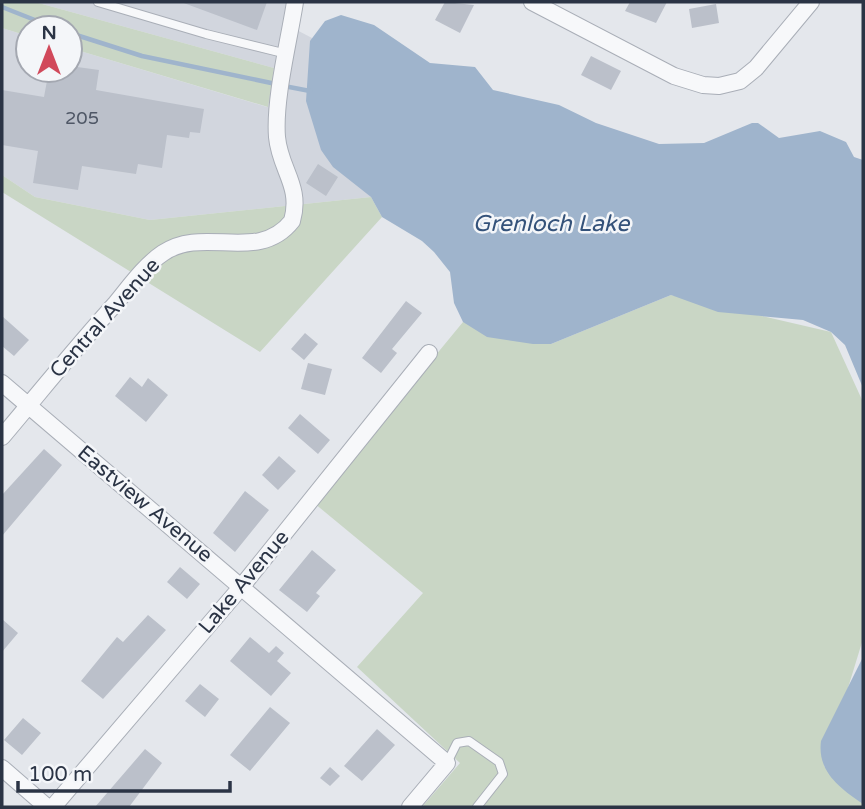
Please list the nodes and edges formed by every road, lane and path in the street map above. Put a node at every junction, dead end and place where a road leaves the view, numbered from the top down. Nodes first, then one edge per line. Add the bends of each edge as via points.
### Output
1 (98, 2) edge
2 (295, 2) edge
3 (531, 2) edge
4 (811, 2) edge
5 (287, 54) junction
6 (429, 353) dead end
7 (2, 383) edge
8 (28, 405) junction
9 (2, 437) edge
10 (242, 586) junction
11 (447, 763) junction
12 (2, 768) edge
13 (47, 807) edge
14 (53, 807) edge
15 (410, 807) edge
16 (477, 807) edge

1 - 5 lane
2 - 5 street, Central Avenue
3 - 4 street via 674,76 719,86 740,81 757,68
5 - 8 street, Central Avenue via 277,137 296,199 292,221 285,230 253,244 188,242 162,253
6 - 10 street, Lake Avenue
7 - 8 street, Eastview Avenue
8 - 9 street, Central Avenue
8 - 10 street, Eastview Avenue
10 - 11 street, Eastview Avenue
10 - 14 street, Lake Avenue
11 - 15 street
11 - 16 lane via 457,743 468,741 499,762 503,774
12 - 13 street

